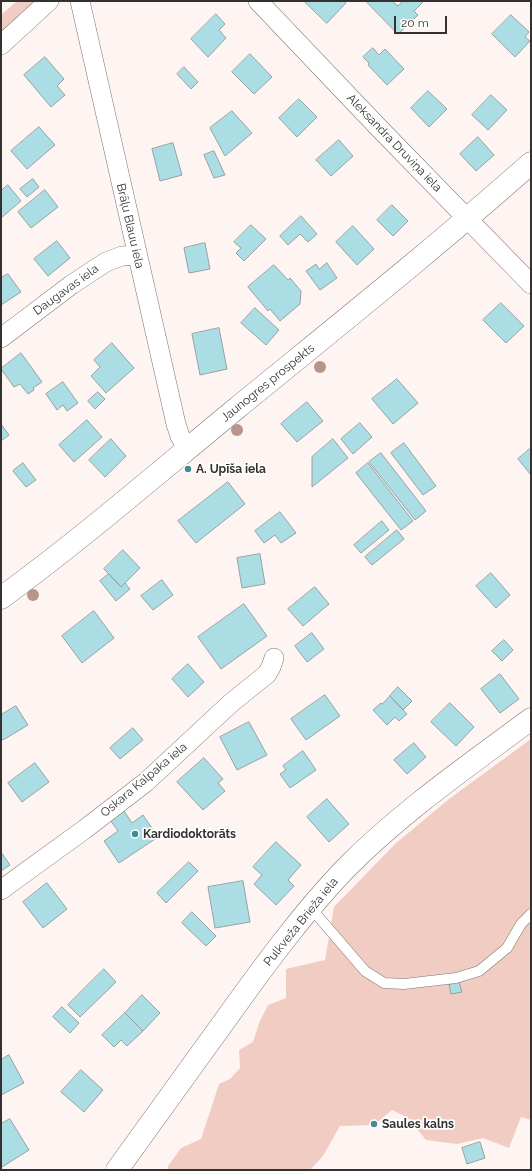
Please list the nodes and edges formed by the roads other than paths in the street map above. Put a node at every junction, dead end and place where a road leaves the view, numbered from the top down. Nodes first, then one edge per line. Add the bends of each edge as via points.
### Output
1 (49, 1) edge
2 (80, 1) edge
3 (258, 1) edge
4 (1, 45) edge
5 (531, 163) edge
6 (467, 220) junction
7 (137, 255) junction
8 (531, 284) edge
9 (1, 338) edge
10 (187, 449) junction
11 (1, 598) edge
12 (274, 658) dead end
13 (531, 719) edge
14 (1, 890) edge
15 (310, 907) junction
16 (531, 914) edge
17 (117, 1170) edge

1 - 4 street
2 - 7 street, Brāļu Blauu iela
3 - 6 street, Aleksandra Druviņa iela
5 - 6 street, Jaunogres prospekts
6 - 8 street, Aleksandra Druviņa iela
6 - 10 street, Jaunogres prospekts
7 - 9 street, Daugavas iela via 122,256 106,262
7 - 10 street, Brāļu Blauu iela via 176,424
10 - 11 street, Jaunogres prospekts via 46,565
12 - 14 street, Oskara Kalpaka iela via 267,674 231,703 146,782
13 - 15 street, Pulkveža Brieža iela via 413,807 376,838
15 - 16 lane via 365,971 384,983 404,984 456,978 479,971 507,948 521,924
15 - 17 street, Pulkveža Brieža iela

